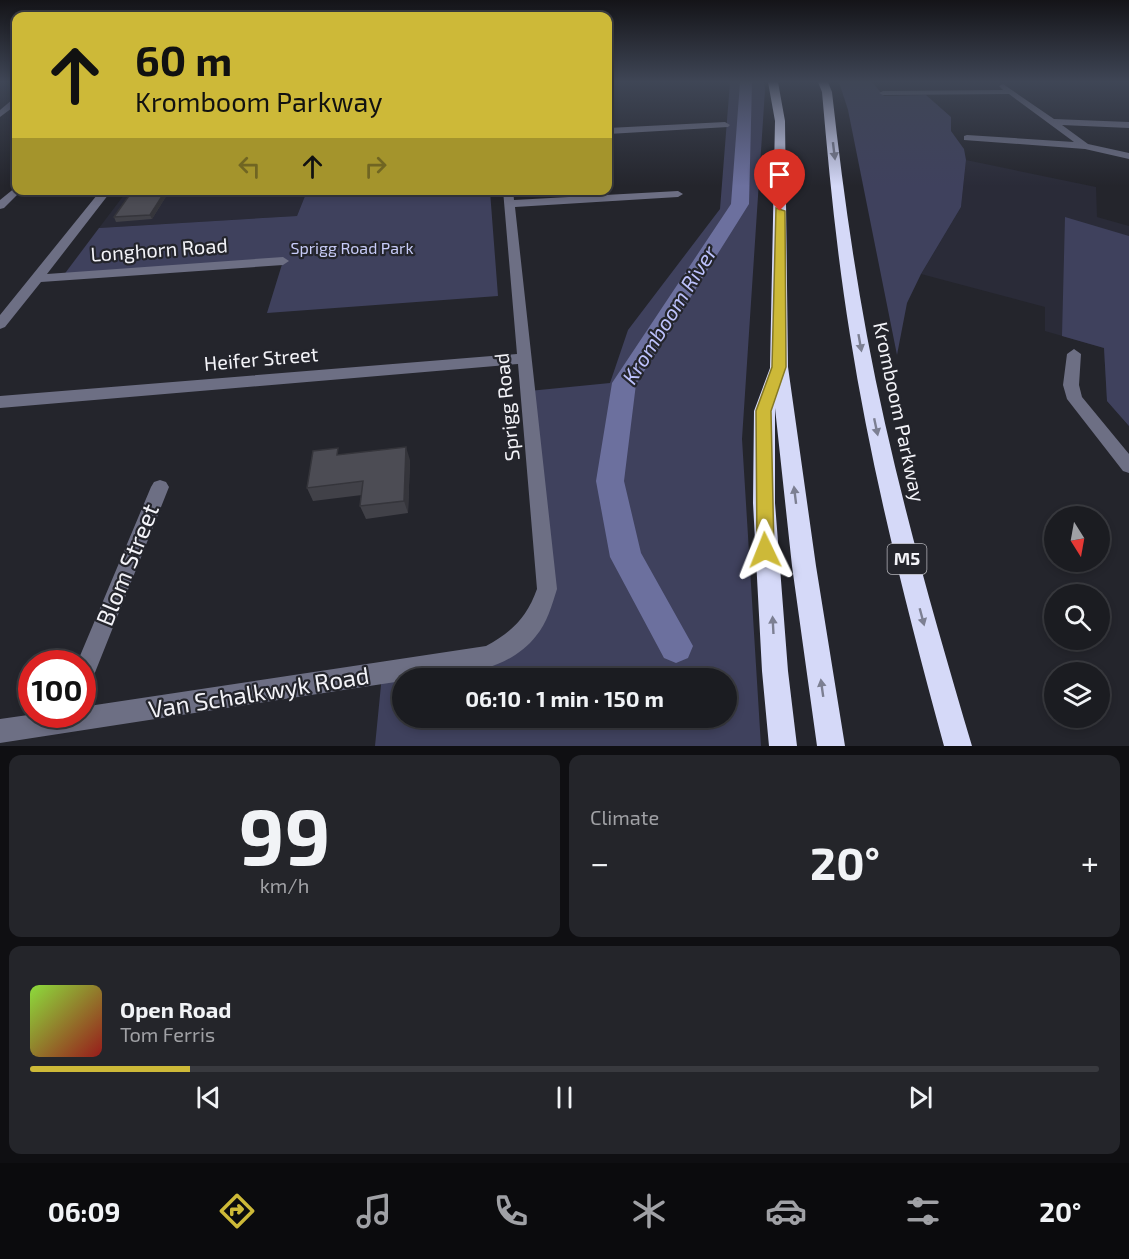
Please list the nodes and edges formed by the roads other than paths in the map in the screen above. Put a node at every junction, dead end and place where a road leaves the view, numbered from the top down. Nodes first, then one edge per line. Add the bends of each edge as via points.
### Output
1 (779, 117) edge
2 (830, 117) edge
3 (1045, 117) edge
4 (1052, 122) junction
5 (725, 125) dead end
6 (1129, 125) edge
7 (612, 131) edge
8 (967, 138) dead end
9 (1085, 146) junction
10 (1129, 156) edge
11 (12, 194) edge
12 (678, 194) dead end
13 (103, 195) edge
14 (508, 197) edge
15 (0, 206) edge
16 (283, 261) dead end
17 (37, 278) junction
18 (0, 324) edge
19 (1074, 354) dead end
20 (525, 358) junction
21 (779, 367) junction
22 (0, 402) edge
23 (1129, 466) edge
24 (160, 487) dead end
25 (538, 617) joint
26 (93, 650) edge
27 (96, 715) edge
28 (18, 728) edge
29 (0, 731) edge
30 (783, 746) edge
31 (831, 746) edge
32 (958, 746) edge

1 - 21 highway
2 -> 32 highway, Kromboom Parkway / M5 via 855,316 874,420
3 - 4 street
4 - 6 street
4 - 9 street
5 - 7 street
8 - 9 street
9 - 10 street
11 - 15 street
12 - 14 street
13 - 17 street
14 - 20 street, Sprigg Road
16 - 17 street, Longhorn Road
17 - 18 street
19 - 23 street via 1071,385 1075,399
20 - 22 street, Heifer Street
20 - 25 street, Sprigg Road via 547,589
30 -> 21 highway via 765,550 763,440 764,411
31 -> 21 highway
24 - 26 street, Blom Street
25 - 27 street, Van Schalkwyk Road via 519,641 489,657
28 - 29 street, Van Schalkwyk Road

